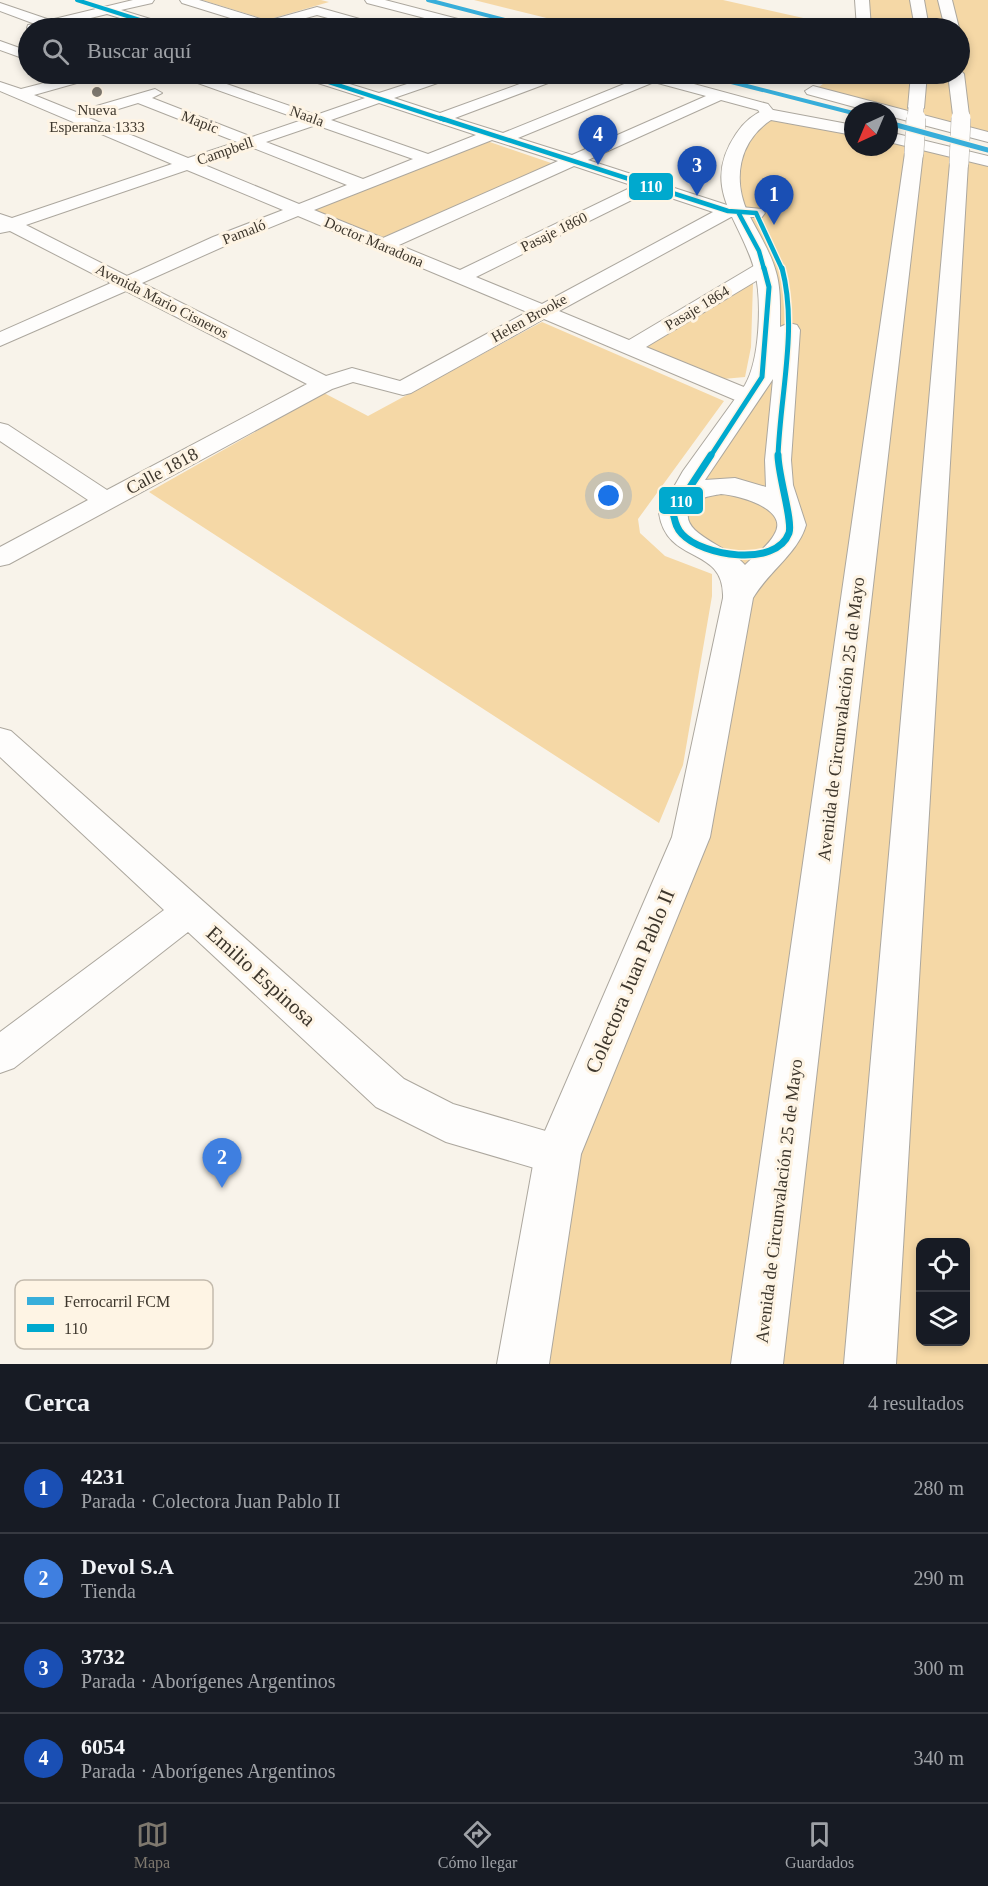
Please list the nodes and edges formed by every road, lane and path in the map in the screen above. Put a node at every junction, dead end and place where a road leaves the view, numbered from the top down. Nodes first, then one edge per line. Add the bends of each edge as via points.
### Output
1 (77, 0) edge
2 (148, 0) edge
3 (186, 0) edge
4 (371, 0) edge
5 (862, 0) edge
6 (917, 0) edge
7 (945, 0) edge
8 (0, 7) edge
9 (108, 10) junction
10 (30, 18) edge
11 (83, 18) edge
12 (133, 18) edge
13 (241, 18) edge
14 (296, 18) edge
15 (341, 18) edge
16 (438, 18) edge
17 (863, 18) edge
18 (920, 18) edge
19 (950, 18) edge
20 (0, 45) edge
21 (18, 52) edge
22 (53, 84) edge
23 (176, 84) edge
24 (194, 84) edge
25 (335, 84) edge
26 (416, 84) edge
27 (533, 84) edge
28 (626, 84) edge
29 (681, 84) edge
30 (822, 84) edge
31 (918, 84) edge
32 (957, 84) edge
33 (0, 86) edge
34 (20, 94) junction
35 (721, 95) junction
36 (138, 98) junction
37 (379, 98) junction
38 (854, 102) edge
39 (898, 114) edge
40 (775, 115) junction
41 (76, 117) junction
42 (441, 118) junction
43 (316, 120) junction
44 (844, 128) edge
45 (498, 136) junction
46 (988, 137) edge
47 (251, 142) junction
48 (902, 145) edge
49 (428, 159) junction
50 (573, 161) junction
51 (974, 162) edge
52 (188, 164) junction
53 (363, 185) junction
54 (649, 185) junction
55 (300, 211) junction
56 (741, 212) junction
57 (4, 224) edge
58 (381, 246) junction
59 (764, 268) junction
60 (459, 278) junction
61 (126, 283) junction
62 (540, 311) junction
63 (0, 340) edge
64 (630, 348) junction
65 (324, 384) junction
66 (748, 397) junction
67 (0, 430) edge
68 (679, 500) junction
69 (106, 501) junction
70 (787, 513) junction
71 (776, 548) junction
72 (707, 550) junction
73 (0, 558) edge
74 (738, 598) junction
75 (0, 739) edge
76 (189, 911) junction
77 (0, 1055) edge
78 (558, 1154) junction
79 (523, 1364) edge
80 (758, 1364) edge
81 (870, 1364) edge

1 - 9 street
2 - 9 street
3 - 13 street
4 - 16 street
5 - 17 main road
6 - 18 main road
7 - 19 main road
8 - 10 street
9 - 11 street
9 - 12 street
14 - 15 street via 317,11
20 - 21 street
22 - 34 street
23 - 36 street
24 - 43 street, Naala
25 - 37 street
26 - 37 street, Campbell
27 - 42 street
28 - 45 street, Pamaló
29 - 35 street
30 - 38 main road via 813,91
31 - 48 main road, Avenida de Circunvalación 25 de Mayo, bridge via 916,108
32 - 51 main road, bridge via 961,116
33 - 34 street, Doctor Maradona
34 - 41 street, Doctor Maradona
35 - 40 street via 763,107
35 - 50 street
36 - 41 street
36 - 47 street, Mapic
37 - 42 street
37 - 43 street, Campbell
39 - 46 main road
40 - 44 main road
40 - 56 main road, Colectora Juan Pablo II via 759,133 747,162 747,192
41 - 52 street, Doctor Maradona
42 - 45 street
43 - 47 street, Campbell
43 - 49 street, Naala
45 - 49 street, Pamaló
45 - 50 street
47 - 52 street, Campbell
47 - 53 street, Mapic
48 - 51 main road
48 - 80 main road, Avenida de Circunvalación 25 de Mayo
49 - 53 street, Pamaló
50 - 54 street
50 - 58 street
51 - 81 main road
52 - 55 street, Doctor Maradona
52 - 57 street, Campbell
53 - 55 street, Pamaló
54 - 56 street
54 - 60 street, Pasaje 1860
55 - 58 street, Doctor Maradona
55 - 61 street, Pamaló
56 - 59 main road, Colectora Juan Pablo II
56 - 62 street, Helen Brooke
56 - 70 main road, Colectora Juan Pablo II via 774,243 789,302 778,460
57 - 61 street, Avenida Mario Cisneros
58 - 60 street, Doctor Maradona
59 - 64 street, Pasaje 1864
59 - 66 main road, Colectora Juan Pablo II via 769,286 766,352 762,377
60 - 62 street, Doctor Maradona
61 - 63 street, Pamaló
61 - 65 street, Avenida Mario Cisneros
62 - 64 street, Doctor Maradona
62 - 65 street, Helen Brooke via 404,388 352,375
64 - 66 street, Doctor Maradona
65 - 69 street, Calle 1818
66 - 68 main road, Colectora Juan Pablo II
67 - 69 street
68 - 70 main road via 693,491 735,486 775,500
68 - 72 main road, Colectora Juan Pablo II via 673,513 676,527 688,540
69 - 73 street, Calle 1818
70 - 71 main road, Colectora Juan Pablo II via 792,525 790,532
71 - 72 main road, Colectora Juan Pablo II via 744,555
71 - 74 main road, Colectora Juan Pablo II
72 - 74 main road, Colectora Juan Pablo II via 730,566 738,580
74 - 78 main road, Colectora Juan Pablo II via 691,837
75 - 76 street, Emilio Espinosa
76 - 77 street
76 - 78 street, Emilio Espinosa via 390,1093 446,1122
78 - 79 main road, Colectora Juan Pablo II

